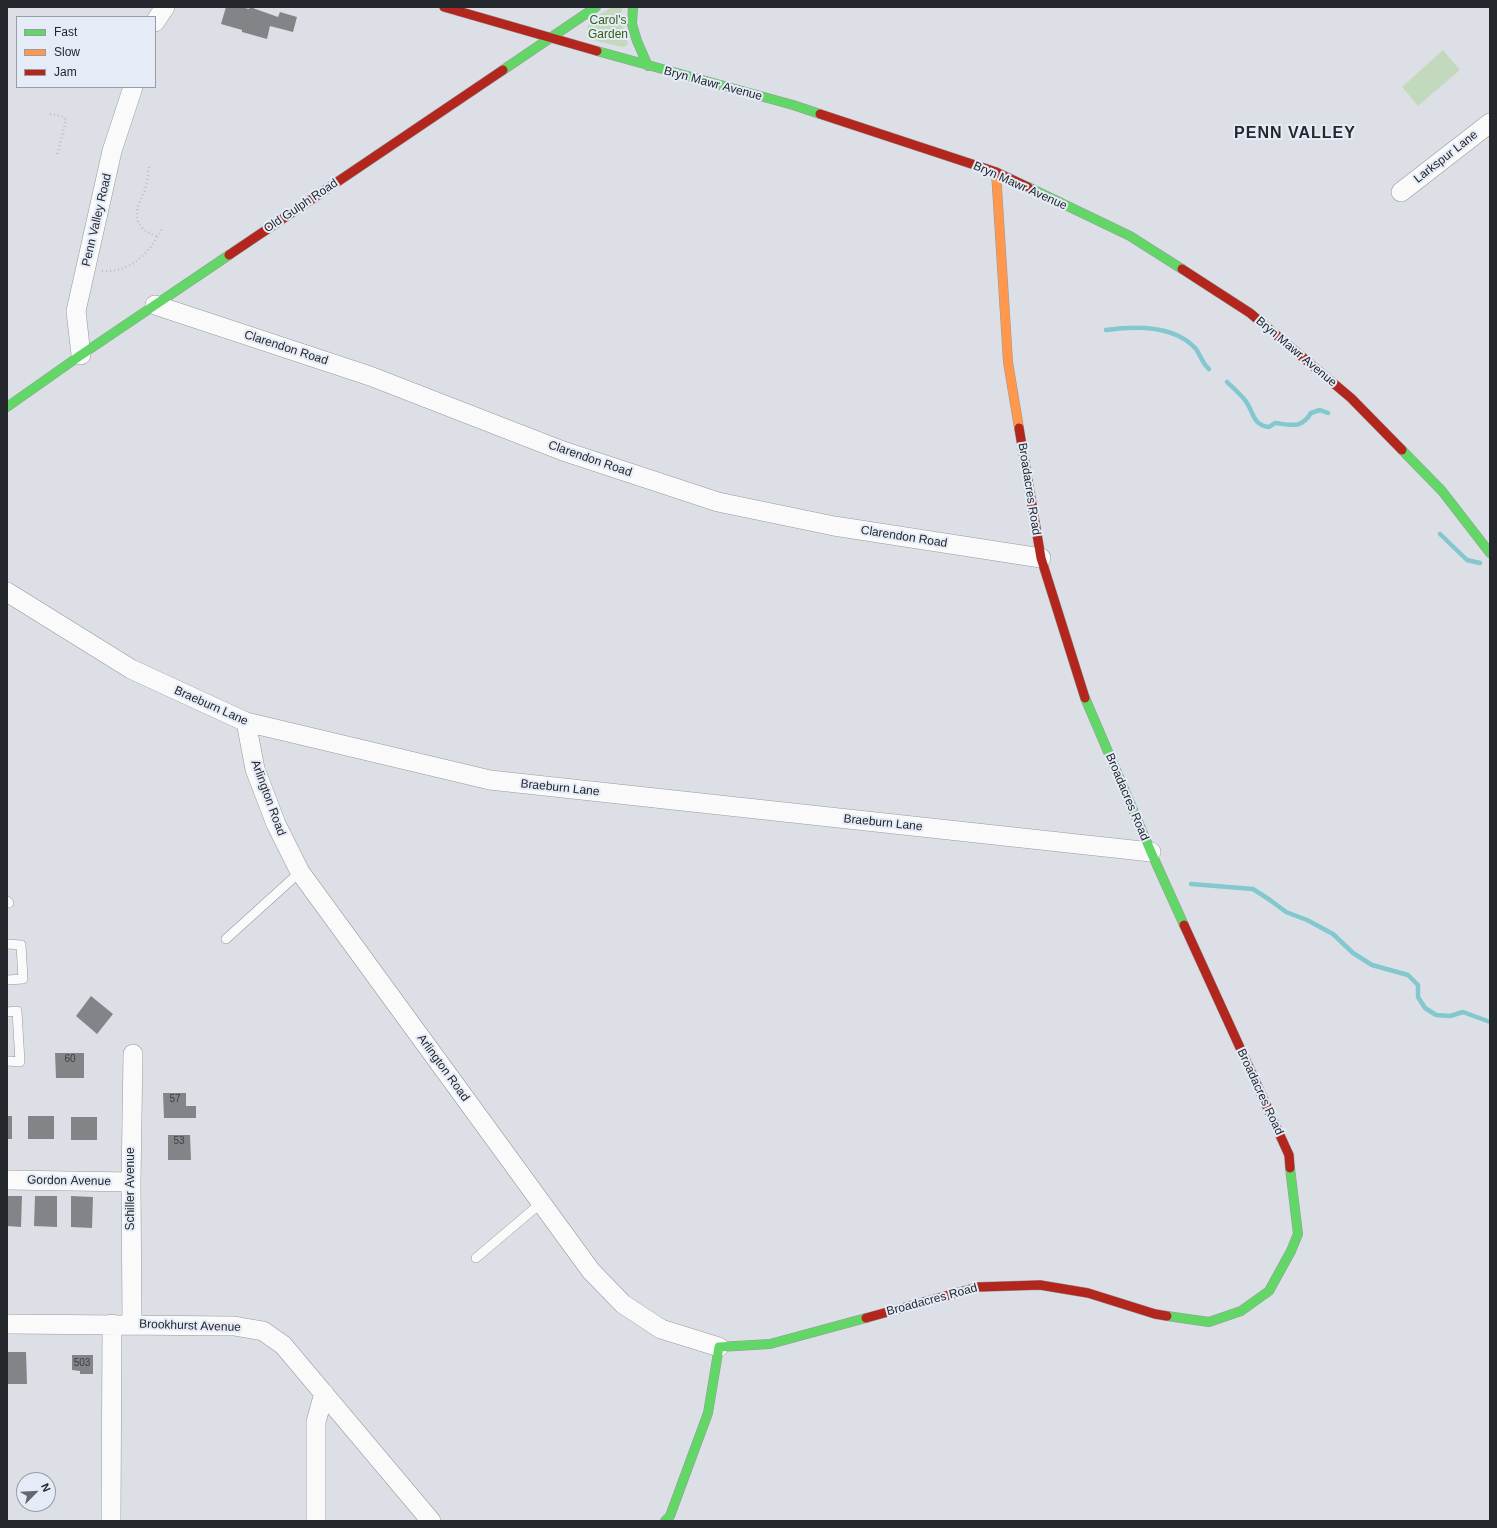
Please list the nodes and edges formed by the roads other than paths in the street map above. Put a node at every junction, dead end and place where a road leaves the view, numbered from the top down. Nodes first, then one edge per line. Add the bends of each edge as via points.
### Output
1 (165, 7) edge
2 (444, 7) edge
3 (596, 7) edge
4 (633, 7) edge
5 (156, 20) edge
6 (551, 37) junction
7 (648, 66) junction
8 (133, 88) edge
9 (1490, 123) edge
10 (996, 172) junction
11 (1401, 192) dead end
12 (155, 305) junction
13 (81, 355) junction
14 (7, 407) edge
15 (1490, 553) edge
16 (1040, 558) junction
17 (7, 592) edge
18 (246, 722) junction
19 (1151, 852) junction
20 (300, 872) junction
21 (226, 939) dead end
22 (7, 944) edge
23 (7, 980) edge
24 (7, 1012) edge
25 (133, 1054) dead end
26 (7, 1061) edge
27 (7, 1180) edge
28 (131, 1182) junction
29 (541, 1202) junction
30 (476, 1258) dead end
31 (7, 1324) edge
32 (112, 1324) junction
33 (132, 1324) junction
34 (719, 1347) junction
35 (324, 1392) junction
36 (111, 1521) edge
37 (316, 1521) edge
38 (431, 1521) edge
39 (665, 1521) edge

1 - 5 street
2 - 6 street, Bryn Mawr Avenue
3 - 6 street, Old Gulph Road
4 - 7 street via 632,24
6 - 7 street, Bryn Mawr Avenue
6 - 12 street, Old Gulph Road
7 - 10 street, Bryn Mawr Avenue via 793,105
8 - 13 street, Penn Valley Road via 112,152 76,310
9 - 11 street, Larkspur Lane
10 - 15 street, Bryn Mawr Avenue via 1130,236 1250,312 1351,398 1442,491
10 - 16 street, Broadacres Road via 1008,362
12 - 13 street, Old Gulph Road
12 - 16 street, Clarendon Road via 370,376 563,450 718,502 834,526
13 - 14 street, Old Gulph Road
16 - 19 street, Broadacres Road via 1086,702
17 - 18 street, Braeburn Lane via 131,669
18 - 19 street, Braeburn Lane via 490,780
18 - 20 street, Arlington Road via 255,769 276,824
19 - 34 street, Broadacres Road via 1289,1155 1298,1234 1269,1291 1241,1311 1208,1322 1155,1314 1088,1293 1040,1285 978,1287 770,1344
20 - 21 lane
20 - 29 street, Arlington Road
22 - 23 lane via 21,945 23,980
24 - 26 lane via 17,1012 20,1062
25 - 28 street, Schiller Avenue
27 - 28 street, Gordon Avenue
28 - 33 street, Schiller Avenue
29 - 30 lane
29 - 34 street, Arlington Road via 591,1271 623,1304 661,1329
31 - 32 street, Brookhurst Avenue
32 - 33 street, Brookhurst Avenue
32 - 36 street
33 - 35 street, Brookhurst Avenue via 234,1326 263,1331 283,1345
34 - 39 street via 708,1413 670,1516
35 - 37 street via 316,1422
35 - 38 street, Brookhurst Avenue

